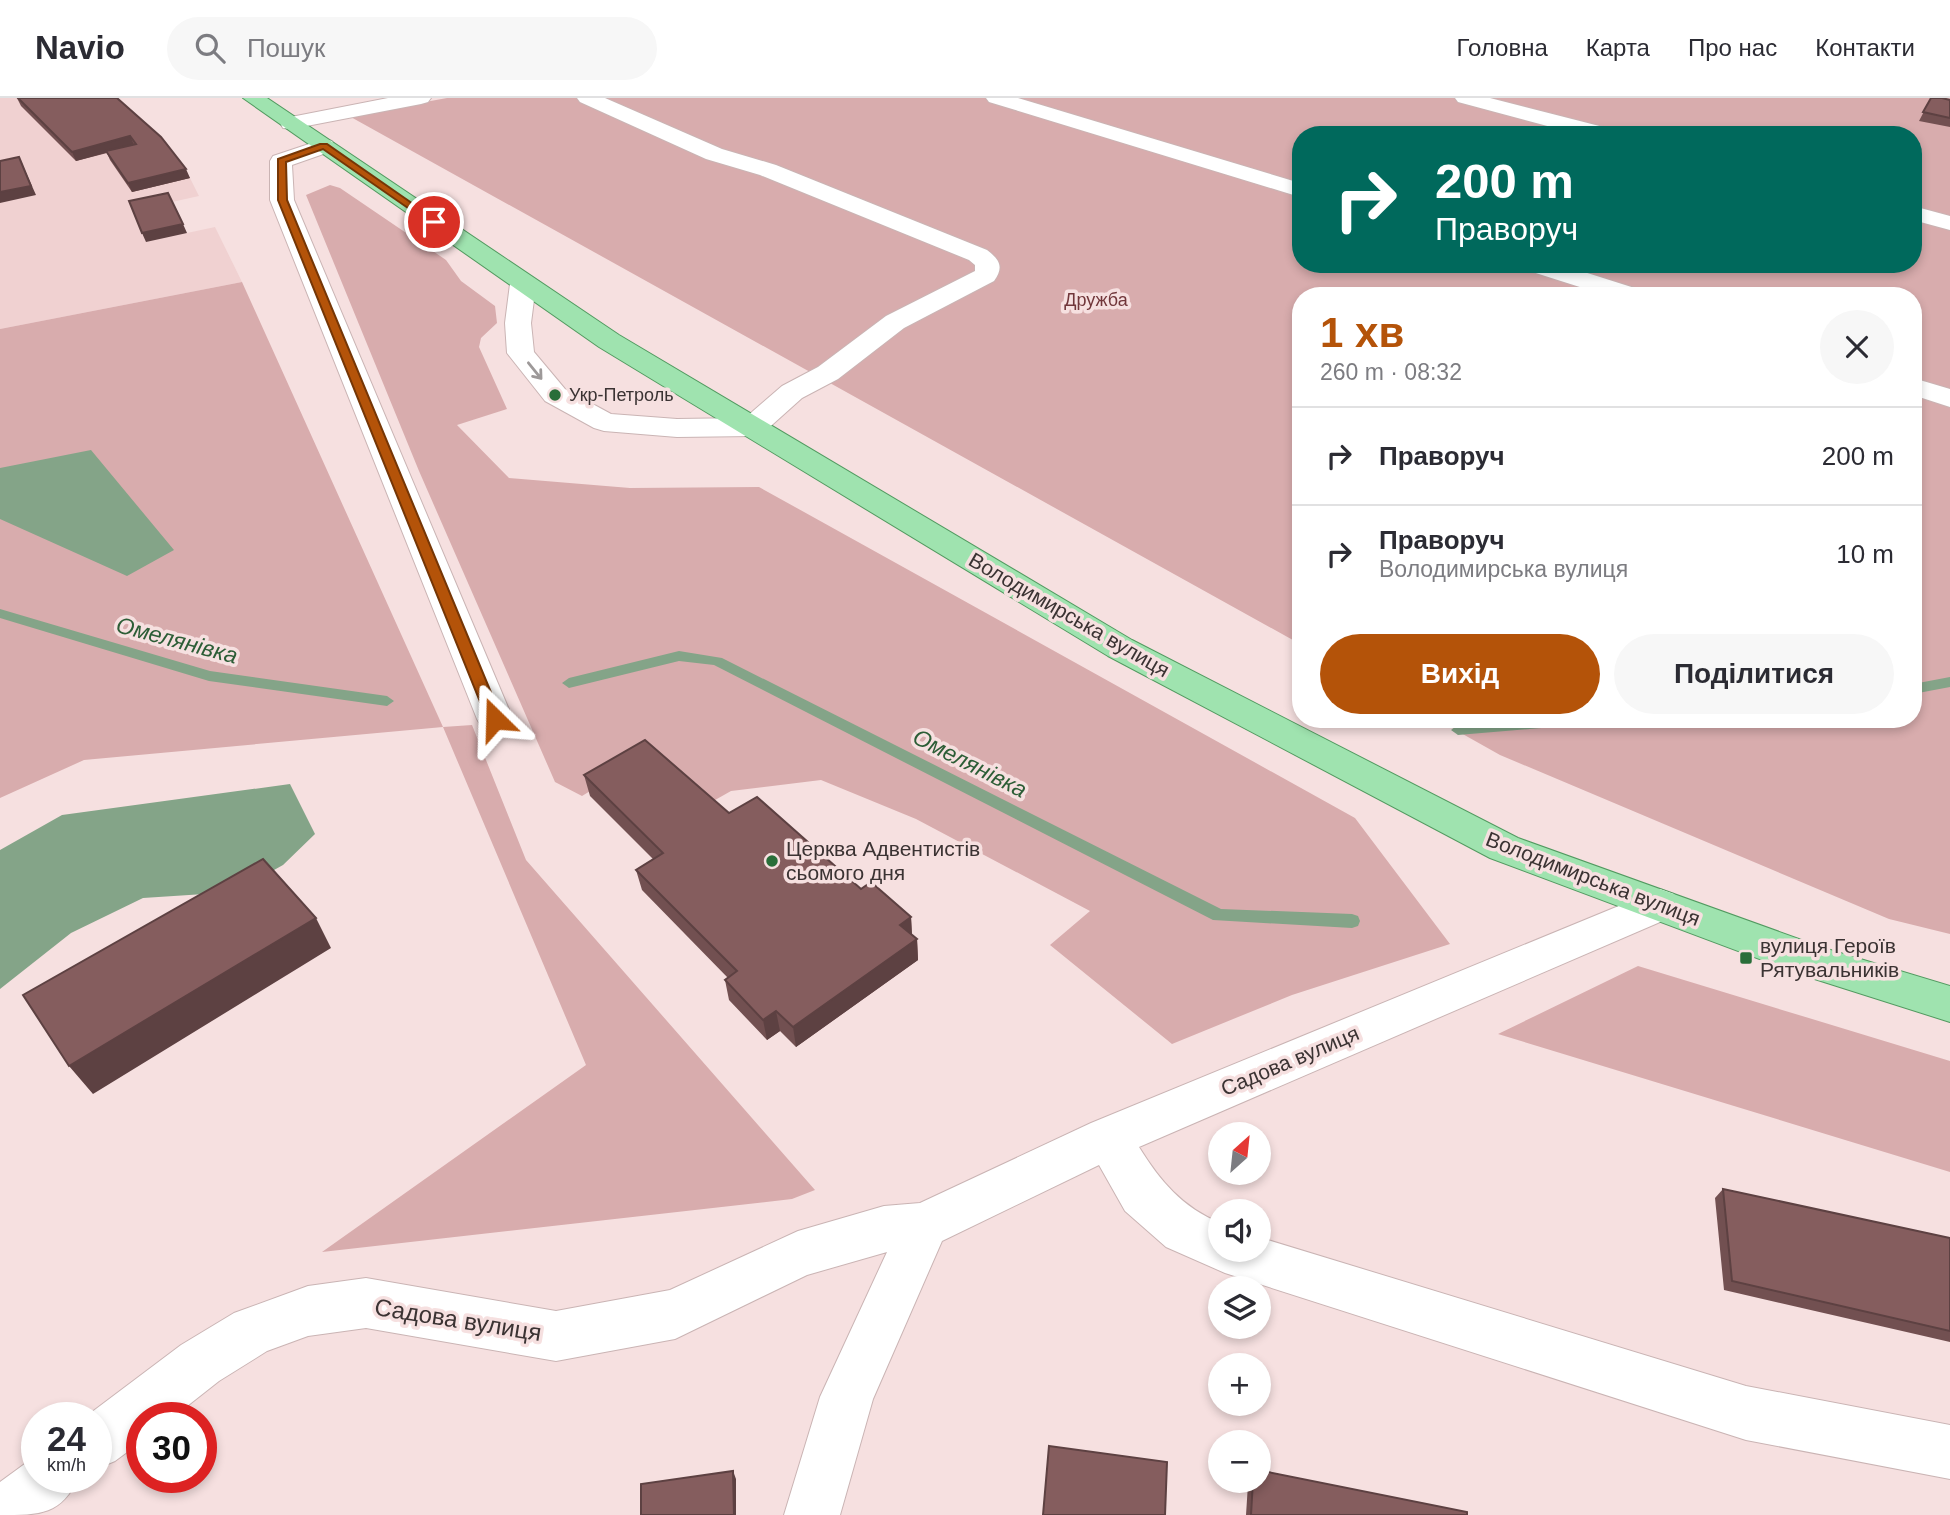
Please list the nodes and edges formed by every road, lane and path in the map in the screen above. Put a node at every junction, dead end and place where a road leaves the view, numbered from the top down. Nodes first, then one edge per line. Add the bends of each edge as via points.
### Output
1 (253, 98) edge
2 (421, 98) edge
3 (587, 98) edge
4 (996, 98) edge
5 (1465, 98) edge
6 (291, 123) junction
7 (1572, 126) edge
8 (324, 146) junction
9 (1292, 188) edge
10 (1922, 215) edge
11 (1950, 223) edge
12 (1561, 273) edge
13 (523, 284) junction
14 (1606, 287) edge
15 (1922, 389) edge
16 (1950, 398) edge
17 (753, 427) junction
18 (495, 719) dead end
19 (1660, 905) junction
20 (1950, 1004) edge
21 (1108, 1138) junction
22 (924, 1225) junction
23 (1208, 1242) edge
24 (1263, 1262) edge
25 (112, 1430) edge
26 (1950, 1452) edge
27 (30, 1493) edge
28 (2, 1515) edge
29 (812, 1515) edge

1 - 6 main road, Володимирська вулиця
2 - 6 street
3 - 17 street via 714,154 768,170 987,262 985,276 895,322 828,373 792,392
4 - 9 street
5 - 7 street
6 - 8 main road, Володимирська вулиця
8 - 13 main road, Володимирська вулиця
8 - 18 street via 281,161 282,200
10 - 11 street
12 - 14 street
13 - 17 main road, Володимирська вулиця
13 -> 17 street via 518,323 521,353 555,395 604,422 677,428
15 - 16 street
17 - 19 main road, Володимирська вулиця via 1120,648 1504,848
19 - 20 main road, Володимирська вулиця via 1817,963
19 - 21 street, Садова вулиця
21 - 22 street, Садова вулиця
21 - 23 street via 1142,1195 1183,1231
22 - 25 street, Садова вулиця via 884,1229 798,1254 675,1314 556,1336 366,1304 308,1311 252,1331 200,1363
22 - 29 street via 847,1396
24 - 26 street via 1746,1413
27 - 28 street

